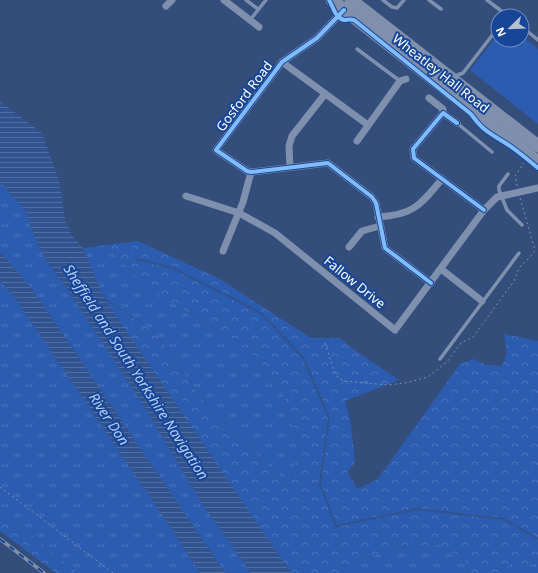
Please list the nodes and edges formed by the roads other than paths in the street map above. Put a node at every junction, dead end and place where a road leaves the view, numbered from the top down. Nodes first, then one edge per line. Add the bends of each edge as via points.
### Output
1 (172, 0) edge
2 (224, 0) edge
3 (246, 0) edge
4 (264, 0) edge
5 (332, 0) edge
6 (383, 0) edge
7 (404, 0) edge
8 (429, 0) edge
9 (487, 0) edge
10 (346, 5) edge
11 (166, 6) dead end
12 (498, 8) edge
13 (258, 9) junction
14 (440, 9) dead end
15 (250, 20) junction
16 (259, 27) dead end
17 (530, 34) edge
18 (490, 39) edge
19 (538, 40) edge
20 (357, 48) dead end
21 (282, 62) junction
22 (403, 80) joint
23 (461, 80) junction
24 (325, 94) junction
25 (429, 98) dead end
26 (443, 113) junction
27 (457, 123) joint
28 (368, 125) junction
29 (357, 141) dead end
30 (538, 146) edge
31 (492, 152) dead end
32 (532, 160) edge
33 (290, 166) junction
34 (250, 172) junction
35 (508, 174) dead end
36 (442, 179) junction
37 (536, 189) edge
38 (186, 196) dead end
39 (501, 196) junction
40 (484, 210) junction
41 (238, 213) junction
42 (378, 217) junction
43 (522, 225) dead end
44 (380, 226) junction
45 (349, 247) dead end
46 (223, 251) dead end
47 (519, 253) dead end
48 (441, 269) junction
49 (431, 283) junction
50 (482, 302) junction
51 (440, 359) dead end

1 - 11 street
2 - 15 street
3 - 13 lane
4 - 13 lane
5 - 10 highway, Wheatley Hall Road
6 - 7 lane via 392,8 397,8
8 - 14 lane
9 - 12 lane
10 - 21 street, Gosford Road via 317,38
10 - 23 highway, Wheatley Hall Road
10 - 32 highway, Wheatley Hall Road
13 - 15 lane
15 - 16 street
17 - 19 lane
18 - 23 lane
20 - 22 lane
21 - 24 street
21 - 34 street, Gosford Road via 216,150
22 - 28 street
23 - 30 highway, Wheatley Hall Road
24 - 28 street
24 - 33 street via 292,136 289,146
25 - 26 street via 443,109
26 - 27 street
26 - 36 street via 413,149 414,158
27 - 31 lane
28 - 29 street
33 - 34 street
33 - 42 street via 328,163 372,197 376,203
34 - 41 street
35 - 39 lane via 499,186
36 - 40 street
36 - 42 street via 419,205 408,212
37 - 39 street
38 - 41 street, Fallow Drive
39 - 40 street
39 - 43 lane via 507,210
40 - 48 street
41 - 46 street
41 - 49 street, Fallow Drive via 275,233 396,330
42 - 44 street
44 - 45 street via 362,231
44 - 49 street via 385,248
47 - 50 lane
48 - 49 street
48 - 50 street
50 - 51 lane

